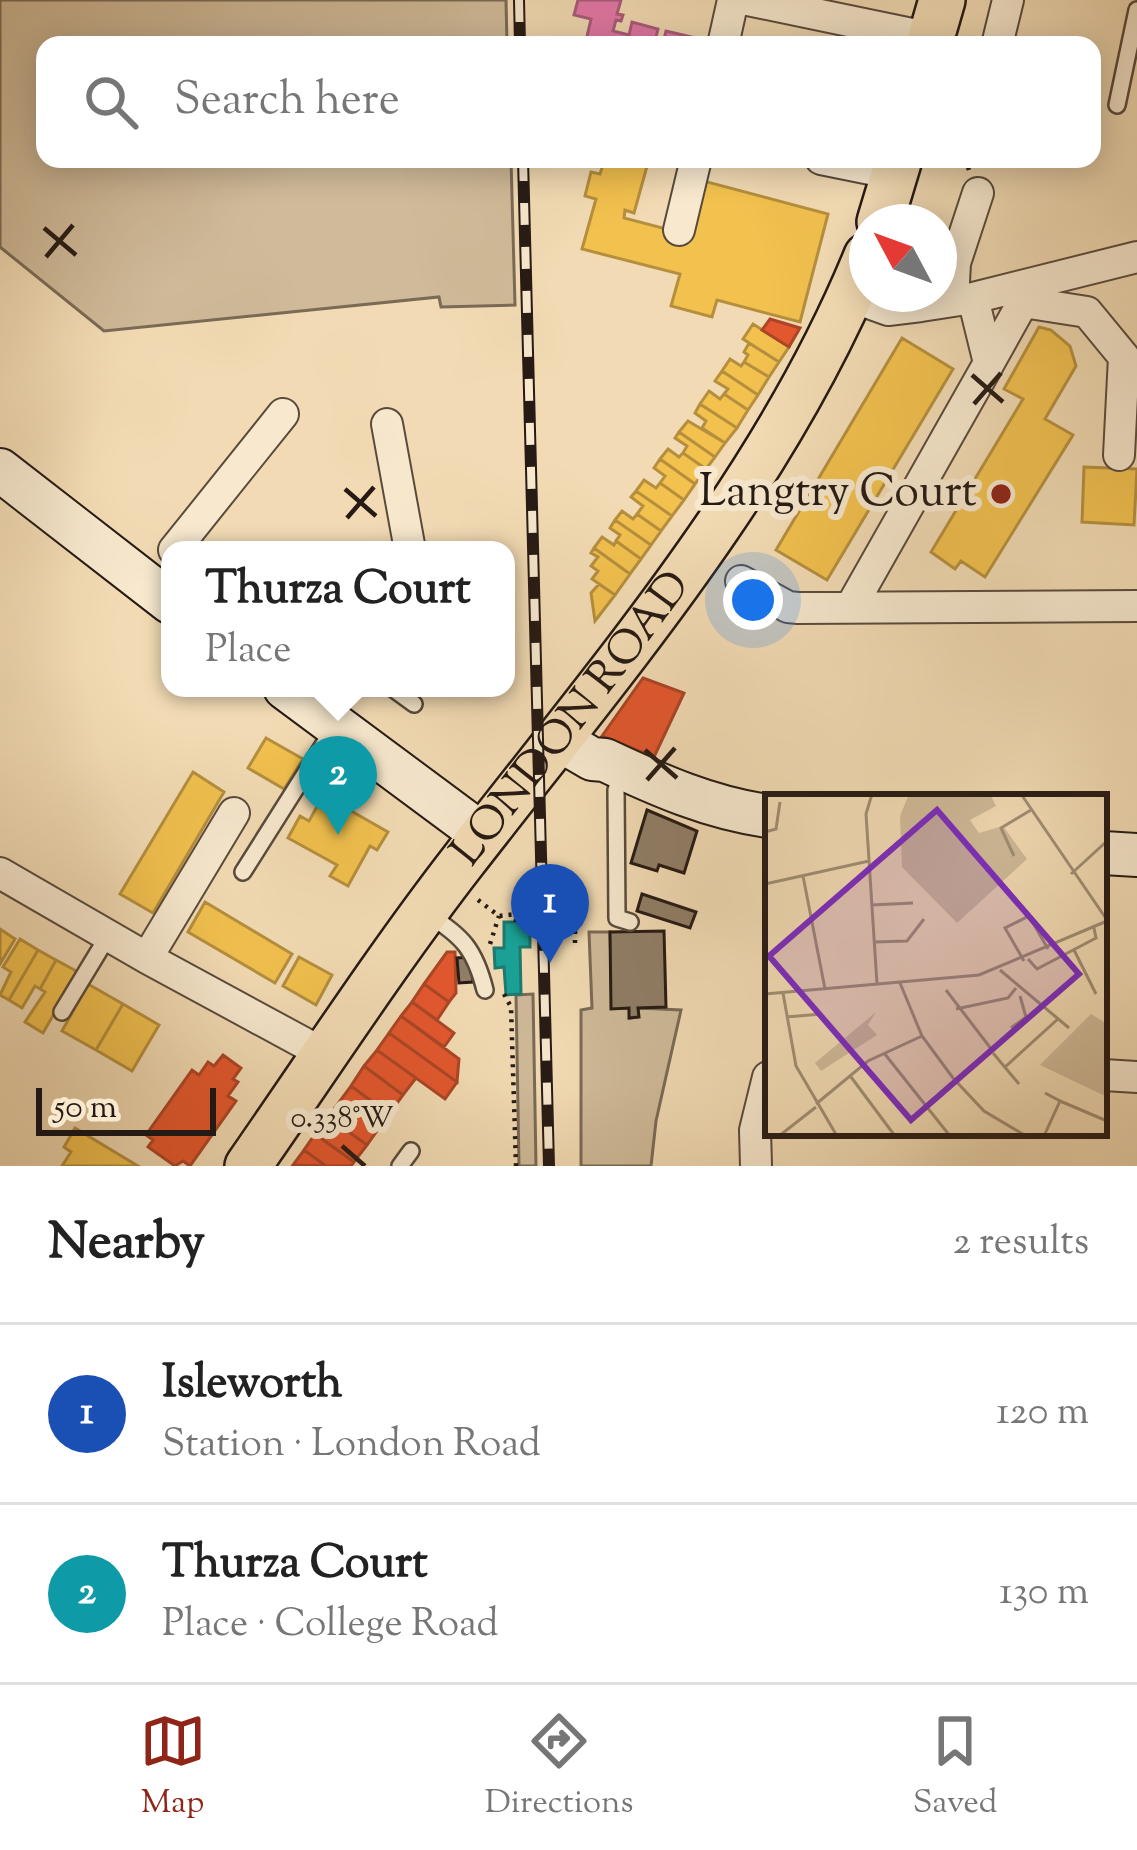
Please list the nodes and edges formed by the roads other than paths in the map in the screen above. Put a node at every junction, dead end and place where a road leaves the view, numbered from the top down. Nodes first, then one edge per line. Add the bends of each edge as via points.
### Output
1 (733, 0) edge
2 (748, 0) edge
3 (1008, 0) edge
4 (1137, 10) edge
5 (934, 28) edge
6 (725, 36) edge
7 (999, 36) edge
8 (1117, 106) dead end
9 (694, 168) edge
10 (896, 168) edge
11 (978, 193) dead end
12 (885, 204) edge
13 (679, 230) dead end
14 (1137, 257) edge
15 (849, 295) edge
16 (963, 299) junction
17 (957, 300) edge
18 (989, 362) junction
19 (284, 414) dead end
20 (387, 424) dead end
21 (1119, 454) dead end
22 (0, 470) edge
23 (189, 541) edge
24 (408, 541) edge
25 (161, 571) edge
26 (741, 580) dead end
27 (852, 604) junction
28 (1137, 606) edge
29 (404, 697) edge
30 (309, 701) edge
31 (414, 704) dead end
32 (558, 740) junction
33 (617, 765) junction
34 (235, 813) dead end
35 (765, 816) edge
36 (483, 835) junction
37 (1107, 853) edge
38 (1137, 855) edge
39 (243, 872) dead end
40 (0, 873) edge
41 (437, 895) junction
42 (630, 922) dead end
43 (108, 936) junction
44 (147, 958) junction
45 (494, 988) road end
46 (62, 1012) dead end
47 (326, 1055) junction
48 (1107, 1075) edge
49 (1137, 1077) edge
50 (765, 1088) edge
51 (412, 1151) dead end
52 (248, 1166) edge
53 (400, 1166) edge
54 (755, 1166) edge

1 - 6 street
2 - 5 street
3 - 7 street
4 - 8 lane
9 - 13 street
10 - 12 main road
11 - 16 street via 955,263
14 - 16 street
15 - 32 main road, LONDON ROAD via 760,464
16 - 17 street
16 - 18 street
18 - 21 street via 1023,302 1087,312 1124,357
18 - 27 street
19 - 23 street
20 - 24 street
22 - 25 street
26 - 27 street via 788,607
27 - 28 street
29 - 31 lane
30 - 36 street
30 - 39 lane
32 - 33 street
32 - 36 main road, LONDON ROAD
33 - 35 street via 692,798
33 - 42 lane via 617,918
34 - 44 street
36 - 41 main road, LONDON ROAD
37 - 38 street
40 - 43 street
41 - 45 lane via 450,928
41 - 47 main road, LONDON ROAD
43 - 44 street
43 - 46 lane
44 - 47 street
47 - 52 main road, LONDON ROAD
48 - 49 street
50 - 54 street
51 - 53 lane

